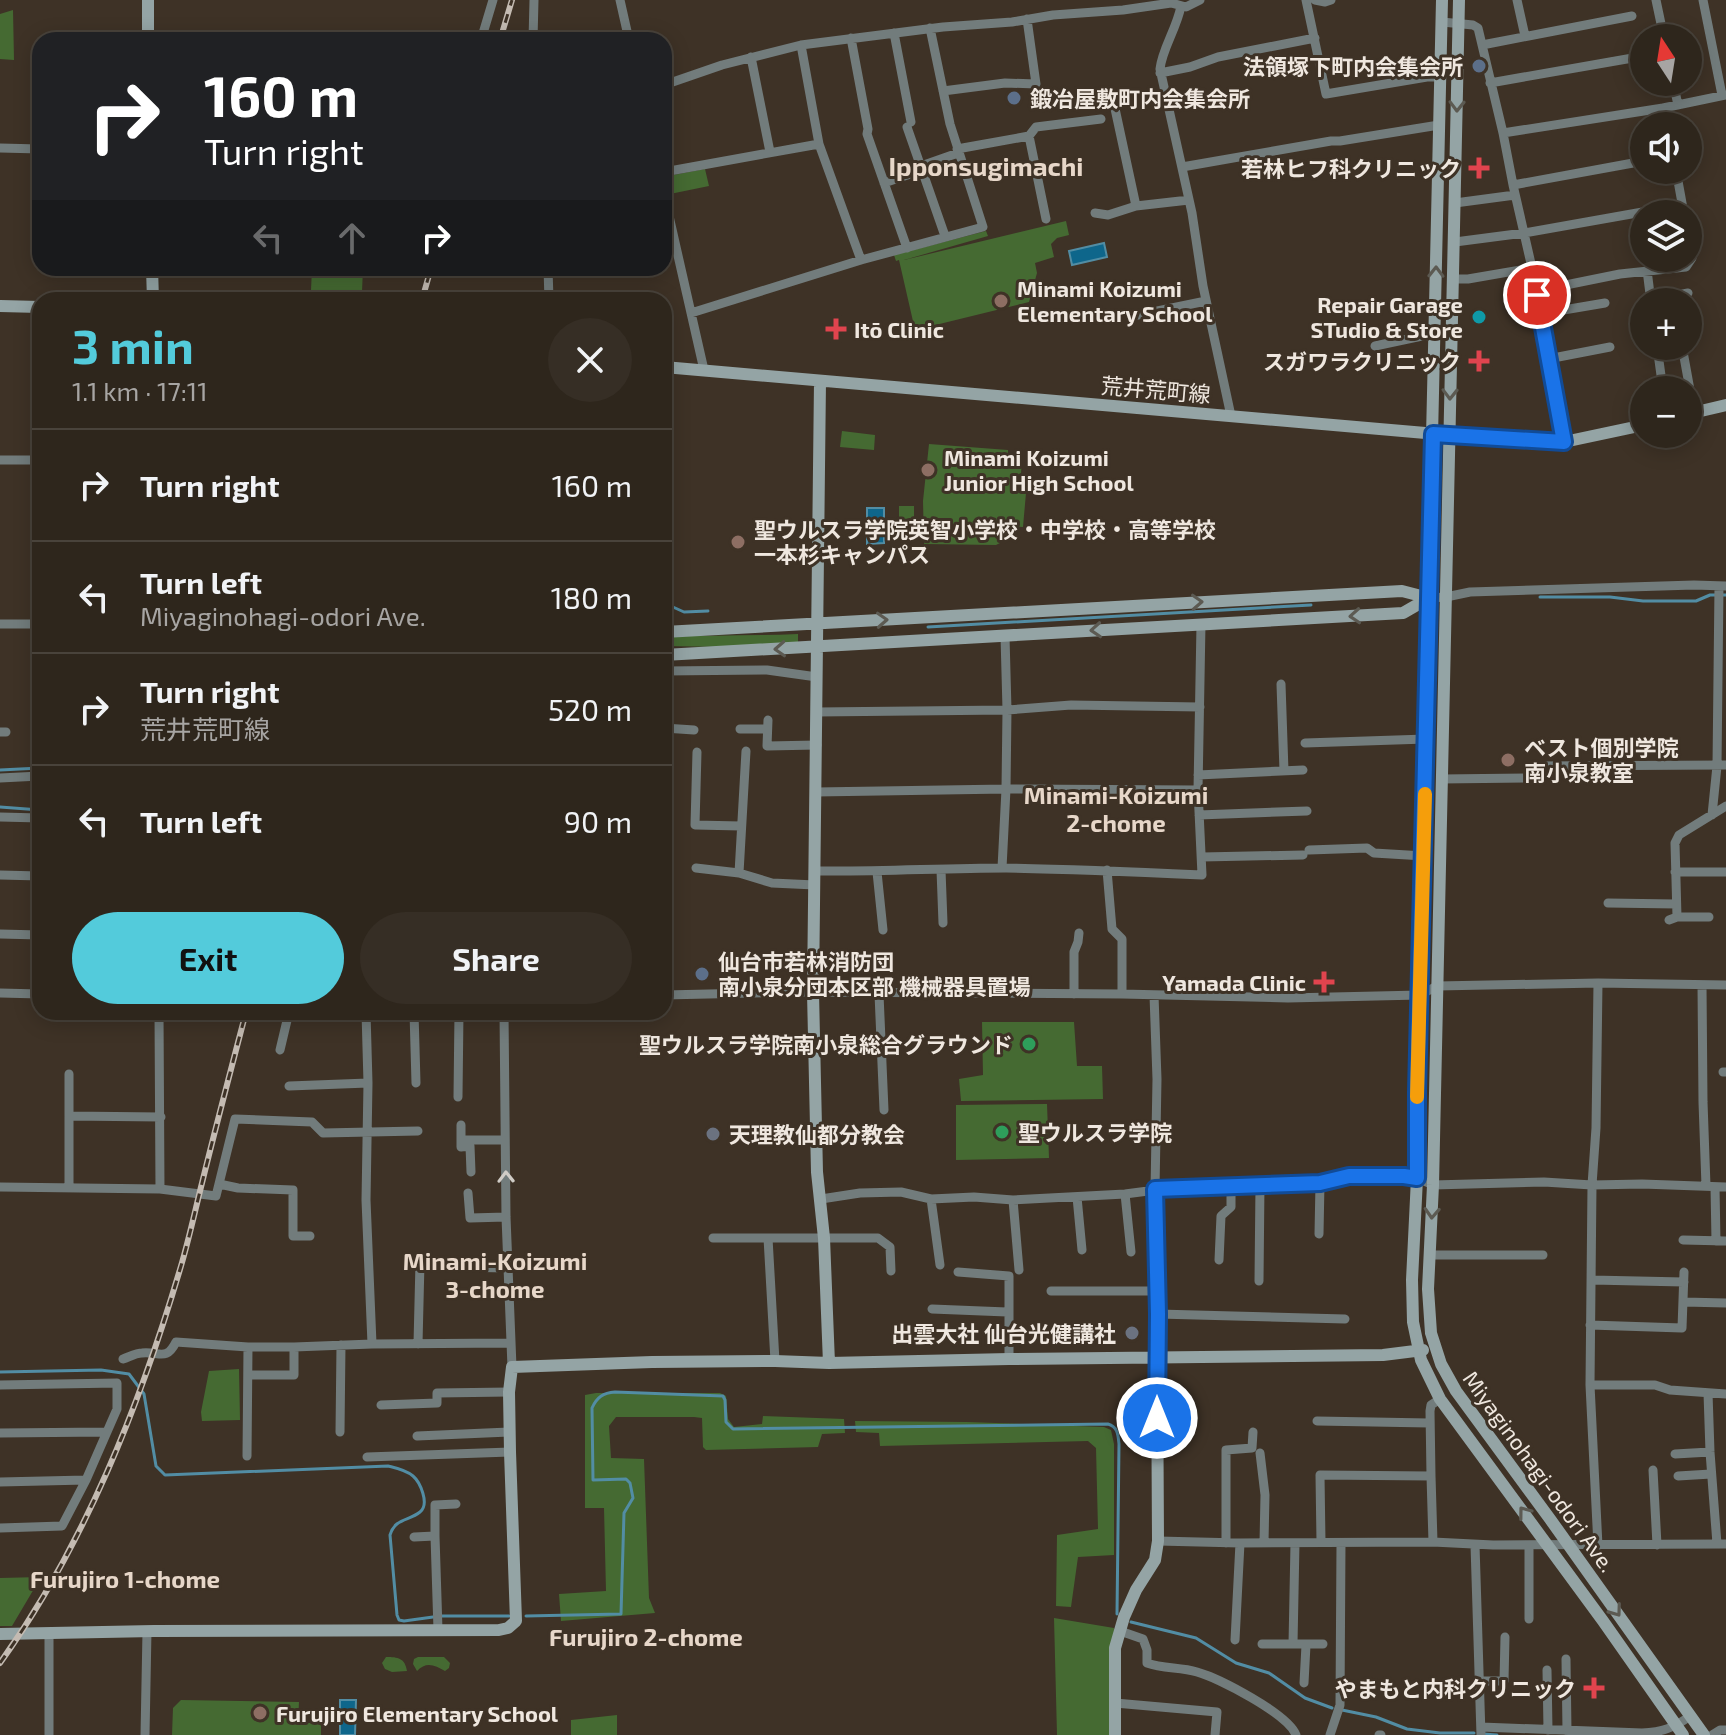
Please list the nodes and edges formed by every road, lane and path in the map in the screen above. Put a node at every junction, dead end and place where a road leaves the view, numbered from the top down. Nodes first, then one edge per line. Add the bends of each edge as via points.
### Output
1 (148, 0) edge
2 (493, 0) edge
3 (534, 0) edge
4 (620, 0) edge
5 (1200, 0) edge
6 (1306, 0) edge
7 (1315, 0) edge
8 (1331, 0) edge
9 (1442, 0) edge
10 (1459, 0) edge
11 (1517, 0) edge
12 (1656, 0) edge
13 (1703, 0) edge
14 (1181, 6) junction
15 (1632, 16) dead end
16 (1027, 19) junction
17 (1442, 22) junction
18 (1458, 22) junction
19 (1661, 24) edge
20 (930, 28) junction
21 (148, 32) edge
22 (483, 32) edge
23 (533, 32) edge
24 (627, 32) edge
25 (894, 33) junction
26 (1525, 36) junction
27 (851, 38) junction
28 (1315, 38) junction
29 (801, 45) junction
30 (1482, 45) junction
31 (751, 57) junction
32 (1630, 58) edge
33 (1160, 73) junction
34 (1440, 77) junction
35 (672, 82) edge
36 (1490, 83) junction
37 (943, 91) junction
38 (1724, 95) edge
39 (1676, 96) edge
40 (1114, 104) dead end
41 (1678, 105) junction
42 (1663, 108) junction
43 (1664, 112) edge
44 (1101, 119) dead end
45 (1439, 125) junction
46 (1503, 133) junction
47 (1029, 136) junction
48 (819, 144) junction
49 (0, 148) edge
50 (32, 149) edge
51 (958, 151) junction
52 (770, 152) junction
53 (1630, 164) edge
54 (1182, 167) junction
55 (922, 168) junction
56 (672, 170) edge
57 (884, 183) junction
58 (1514, 190) junction
59 (1189, 200) junction
60 (1455, 203) junction
61 (1136, 206) junction
62 (1095, 213) dead end
63 (1630, 218) edge
64 (1046, 219) dead end
65 (672, 229) edge
66 (1524, 233) junction
67 (945, 236) junction
68 (1455, 242) junction
69 (907, 248) junction
70 (861, 260) junction
71 (1532, 268) junction
72 (1636, 272) edge
73 (1453, 279) junction
74 (1536, 291) junction
75 (1206, 301) junction
76 (1605, 303) dead end
77 (0, 306) edge
78 (32, 307) edge
79 (691, 313) junction
80 (1540, 314) junction
81 (1133, 316) dead end
82 (1434, 336) junction
83 (1375, 346) dead end
84 (1610, 347) dead end
85 (1548, 359) junction
86 (672, 368) edge
87 (704, 370) junction
88 (820, 381) junction
89 (1726, 405) edge
90 (1702, 410) edge
91 (1231, 416) junction
92 (1630, 428) edge
93 (1433, 434) junction
94 (1449, 435) junction
95 (1564, 442) junction
96 (0, 460) edge
97 (32, 460) edge
98 (1721, 590) edge
99 (1446, 597) junction
100 (1429, 598) junction
101 (818, 623) junction
102 (0, 624) edge
103 (32, 624) edge
104 (1201, 624) junction
105 (672, 632) edge
106 (1005, 636) junction
107 (818, 646) junction
108 (698, 653) junction
109 (672, 655) edge
110 (699, 670) junction
111 (672, 671) edge
112 (817, 677) junction
113 (1281, 684) dead end
114 (1200, 707) junction
115 (1007, 710) junction
116 (817, 712) junction
117 (672, 729) edge
118 (740, 729) dead end
119 (694, 730) dead end
120 (1426, 739) junction
121 (1305, 743) dead end
122 (817, 745) junction
123 (746, 751) dead end
124 (697, 752) dead end
125 (1721, 766) edge
126 (1303, 770) dead end
127 (1284, 771) junction
128 (1198, 775) junction
129 (32, 776) edge
130 (0, 778) edge
131 (1441, 779) junction
132 (1006, 789) junction
133 (1198, 790) junction
134 (816, 792) junction
135 (1726, 806) edge
136 (1307, 811) dead end
137 (1199, 815) junction
138 (1712, 815) junction
139 (0, 817) edge
140 (32, 818) edge
141 (741, 826) junction
142 (1424, 856) junction
143 (1202, 857) junction
144 (696, 868) dead end
145 (1002, 868) junction
146 (941, 870) junction
147 (1107, 870) junction
148 (815, 871) junction
149 (877, 872) junction
150 (1675, 872) junction
151 (1726, 872) edge
152 (739, 873) junction
153 (0, 875) edge
154 (32, 876) edge
155 (815, 885) junction
156 (1608, 903) dead end
157 (1676, 904) junction
158 (1709, 917) dead end
159 (943, 923) dead end
160 (883, 930) dead end
161 (1079, 933) dead end
162 (0, 934) edge
163 (32, 935) edge
164 (1598, 983) junction
165 (1702, 985) junction
166 (1726, 985) edge
167 (1437, 986) junction
168 (813, 992) junction
169 (0, 993) edge
170 (32, 994) edge
171 (879, 994) junction
172 (1074, 994) junction
173 (1122, 994) junction
174 (672, 995) edge
175 (1154, 995) junction
176 (1420, 995) junction
177 (159, 1020) edge
178 (287, 1020) edge
179 (366, 1020) edge
180 (414, 1020) edge
181 (459, 1020) edge
182 (504, 1020) edge
183 (280, 1050) dead end
184 (69, 1074) dead end
185 (368, 1083) junction
186 (416, 1083) dead end
187 (289, 1086) dead end
188 (458, 1097) dead end
189 (884, 1110) dead end
190 (69, 1116) junction
191 (161, 1117) junction
192 (461, 1125) dead end
193 (368, 1131) junction
194 (418, 1131) dead end
195 (461, 1140) junction
196 (505, 1140) junction
197 (471, 1172) dead end
198 (1417, 1178) junction
199 (1320, 1183) junction
200 (219, 1184) junction
201 (1260, 1184) junction
202 (1433, 1185) junction
203 (1592, 1185) junction
204 (1231, 1186) junction
205 (0, 1187) edge
206 (1716, 1187) edge
207 (69, 1188) junction
208 (160, 1189) junction
209 (1155, 1189) junction
210 (468, 1193) dead end
211 (1125, 1194) junction
212 (1077, 1197) junction
213 (821, 1199) junction
214 (931, 1199) junction
215 (1013, 1200) junction
216 (506, 1217) junction
217 (1319, 1234) dead end
218 (310, 1236) dead end
219 (713, 1238) dead end
220 (768, 1238) junction
221 (824, 1238) junction
222 (1683, 1240) dead end
223 (1721, 1241) edge
224 (1082, 1250) dead end
225 (1131, 1252) dead end
226 (1429, 1255) junction
227 (1543, 1255) dead end
228 (1219, 1260) dead end
229 (420, 1262) dead end
230 (940, 1265) dead end
231 (453, 1267) dead end
232 (508, 1268) junction
233 (1019, 1270) dead end
234 (891, 1271) dead end
235 (958, 1272) dead end
236 (1592, 1280) junction
237 (1259, 1281) dead end
238 (1051, 1291) dead end
239 (1157, 1291) junction
240 (1684, 1302) junction
241 (1726, 1303) edge
242 (932, 1309) dead end
243 (1007, 1312) junction
244 (1158, 1314) junction
245 (1345, 1319) dead end
246 (1590, 1325) junction
247 (510, 1343) junction
248 (372, 1344) junction
249 (418, 1344) junction
250 (341, 1345) junction
251 (248, 1347) junction
252 (294, 1347) junction
253 (1435, 1349) junction
254 (1418, 1351) junction
255 (1157, 1357) junction
256 (123, 1359) dead end
257 (1009, 1359) junction
258 (775, 1361) junction
259 (829, 1363) junction
260 (512, 1367) junction
261 (248, 1375) junction
262 (0, 1385) edge
263 (1590, 1385) junction
264 (509, 1392) junction
265 (1708, 1393) junction
266 (1726, 1394) edge
267 (1440, 1399) junction
268 (381, 1405) dead end
269 (1317, 1421) dead end
270 (1429, 1423) junction
271 (106, 1432) junction
272 (340, 1432) dead end
273 (509, 1432) junction
274 (1253, 1432) dead end
275 (0, 1433) edge
276 (417, 1436) dead end
277 (510, 1452) junction
278 (1710, 1452) junction
279 (1260, 1453) dead end
280 (1675, 1454) dead end
281 (247, 1456) dead end
282 (367, 1457) dead end
283 (1653, 1470) dead end
284 (1711, 1474) junction
285 (1431, 1476) junction
286 (1678, 1476) dead end
287 (86, 1480) junction
288 (0, 1482) edge
289 (456, 1504) dead end
290 (0, 1528) edge
291 (435, 1536) junction
292 (414, 1537) dead end
293 (1158, 1541) junction
294 (1321, 1542) junction
295 (1433, 1542) junction
296 (1226, 1543) junction
297 (1240, 1543) junction
298 (1264, 1543) junction
299 (1295, 1543) junction
300 (1341, 1543) junction
301 (1721, 1544) edge
302 (1475, 1545) junction
303 (1529, 1545) junction
304 (1547, 1545) junction
305 (1569, 1545) junction
306 (1657, 1545) junction
307 (1598, 1546) junction
308 (1529, 1619) dead end
309 (438, 1630) junction
310 (147, 1631) junction
311 (1120, 1631) junction
312 (49, 1633) junction
313 (0, 1634) edge
314 (1505, 1637) dead end
315 (1235, 1640) dead end
316 (1262, 1644) dead end
317 (1293, 1644) junction
318 (1323, 1644) dead end
319 (1306, 1645) junction
320 (1566, 1659) dead end
321 (1547, 1670) dead end
322 (1480, 1681) junction
323 (1304, 1683) dead end
324 (1115, 1703) junction
325 (1690, 1716) junction
326 (1548, 1730) junction
327 (1680, 1730) edge
328 (1726, 1730) edge
329 (1481, 1731) edge
330 (1572, 1732) edge
331 (1628, 1734) edge
332 (49, 1735) edge
333 (145, 1735) edge
334 (1115, 1735) edge
335 (1215, 1735) edge
336 (1296, 1735) edge
337 (1330, 1735) edge
338 (1704, 1735) edge
339 (1712, 1735) edge

1 - 21 street
2 - 22 street
3 - 23 street
4 - 24 street
5 - 14 street
6 - 28 street
7 - 8 street
9 - 17 street, Miyaginohagi-odori Ave.
10 - 18 street, Miyaginohagi-odori Ave.
11 - 26 street
12 - 19 street
13 - 38 street
14 - 16 street
14 - 33 street
15 - 26 street
16 - 20 street
16 - 37 street via 1036,84
17 - 18 street
17 - 34 street, Miyaginohagi-odori Ave.
18 - 30 street via 1478,28
18 -> 60 street, Miyaginohagi-odori Ave.
20 - 25 street
20 - 37 street
25 - 27 street
25 - 55 street
26 - 30 street
27 - 29 street
27 - 57 street via 867,134
28 - 33 street
28 - 34 street via 1326,94
29 - 31 street
29 - 48 street
30 - 36 street
31 - 35 street
31 - 52 street
32 - 36 street
33 - 54 street
34 - 45 street, Miyaginohagi-odori Ave.
36 - 46 street
37 - 51 street
38 - 41 street
39 - 41 street
40 - 61 street
41 - 42 street
42 - 43 street
42 - 46 street
44 - 47 street via 1036,127
45 - 54 street
82 -> 45 street, Miyaginohagi-odori Ave.
46 - 58 street
47 - 51 street
47 - 64 street
48 - 52 street
48 - 70 street
49 - 50 street
51 - 55 street
51 - 67 street via 983,227
52 - 56 street
53 - 58 street
54 - 59 street
55 - 57 street
55 - 67 street
57 - 69 street
58 - 60 street
58 - 66 street
59 - 61 street
59 - 75 street
60 - 68 street, Miyaginohagi-odori Ave.
61 - 62 street via 1108,215
63 - 66 street
65 - 79 street
66 - 68 street
66 - 71 street
67 - 69 street
68 - 73 street, Miyaginohagi-odori Ave.
69 - 70 street
70 - 79 street
71 - 73 street
71 - 74 street
72 - 74 street
73 -> 94 street, Miyaginohagi-odori Ave.
74 - 80 street
75 - 81 street
75 - 91 street
76 - 80 street
77 - 78 street
79 - 87 street
80 - 85 street
82 - 83 street
82 - 93 street, Miyaginohagi-odori Ave.
84 - 85 street
85 - 95 street
86 - 87 street, 荒井荒町線
87 - 88 street, 荒井荒町線
88 - 91 street, 荒井荒町線
88 - 101 street
89 - 90 street
91 - 93 street, 荒井荒町線
92 - 95 street, 荒井荒町線
93 - 94 street, 荒井荒町線
93 - 100 street, Miyaginohagi-odori Ave.
94 - 95 street, 荒井荒町線
94 - 99 street, Miyaginohagi-odori Ave.
96 - 97 street
98 - 99 street via 1470,592
98 - 125 street
99 - 100 street
99 - 131 street, Miyaginohagi-odori Ave.
101 -> 100 street via 1402,591
100 -> 104 street via 1403,613
100 - 120 street, Miyaginohagi-odori Ave.
101 - 105 street
101 - 107 street
102 - 103 street
104 -> 106 street
104 - 114 street
106 - 107 street
106 - 115 street
107 -> 108 street
107 - 112 street
108 - 109 street
108 - 110 street
110 - 111 street
110 - 112 street via 767,670
112 - 116 street
113 - 127 street
114 - 115 street via 1071,705
114 - 128 street
115 - 116 street
115 - 132 street
116 - 122 street
117 - 119 street
118 - 122 street via 768,725 767,746
120 - 121 street
120 - 142 street, Miyaginohagi-odori Ave.
122 - 134 street
123 - 141 street
124 - 141 street via 695,825
125 - 131 street via 1533,766 1532,778
125 - 138 street
126 - 127 street
127 - 128 street
128 - 133 street
129 - 130 street
131 - 167 street, Miyaginohagi-odori Ave.
132 - 133 street
132 - 134 street
132 - 145 street
133 - 137 street
134 - 148 street
135 - 138 street
136 - 137 street
137 - 143 street
138 - 150 street via 1679,835
139 - 140 street
141 - 152 street
142 - 143 street via 1367,848
142 - 176 street, Miyaginohagi-odori Ave.
143 - 147 street via 1202,875
144 - 152 street
145 - 146 street
145 - 147 street
146 - 149 street
146 - 159 street
147 - 173 street via 1112,929 1122,939
148 - 149 street
148 - 155 street
149 - 160 street
150 - 151 street
150 - 157 street
152 - 155 street via 772,883
153 - 154 street
155 - 168 street
156 - 157 street
157 - 158 street via 1673,918
161 - 172 street
162 - 163 street
164 - 165 street
164 - 167 street
164 - 203 street
165 - 166 street
165 - 206 street via 1703,1102
167 - 176 street
167 - 202 street, Miyaginohagi-odori Ave.
168 - 171 street
168 - 174 street
168 - 213 street
169 - 170 street
171 - 172 street
171 - 189 street
172 - 173 street
173 - 175 street
175 - 176 street
175 - 209 street
176 - 198 street, Miyaginohagi-odori Ave.
177 - 191 street
178 - 183 street
179 - 185 street
180 - 186 street
181 - 188 street
182 - 196 street
184 - 190 street
185 - 187 street
185 - 193 street
190 - 191 street
190 - 207 street
191 - 208 street
192 - 195 street
193 - 194 street
193 - 200 street via 323,1133 312,1122 235,1119
193 - 248 street
195 - 196 street
195 - 197 street via 461,1147 470,1146
216 -> 196 street
198 - 199 street via 1349,1176
198 - 202 street
198 - 254 street, Miyaginohagi-odori Ave. via 1412,1305
199 - 201 street
199 - 217 street
200 - 208 street via 216,1196
200 - 218 street via 293,1190 293,1236
201 - 204 street
201 - 237 street
202 - 203 street
202 -> 226 street, Miyaginohagi-odori Ave.
203 - 206 street
203 - 236 street
204 - 209 street
204 - 228 street via 1231,1207 1221,1216
205 - 207 street
206 - 223 street
207 - 208 street
209 - 211 street
209 - 239 street
210 - 216 street via 470,1218
211 - 212 street
211 - 225 street
212 - 215 street
212 - 224 street
213 - 214 street via 901,1192
213 - 221 street
214 - 215 street
214 - 230 street
215 - 233 street
216 - 232 street
219 - 220 street
220 - 221 street
220 - 258 street
221 - 234 street via 878,1238 890,1247
221 - 259 street
222 - 223 street
226 - 227 street
226 - 253 street, Miyaginohagi-odori Ave.
229 - 249 street
231 - 232 street
232 - 247 street
235 - 243 street via 1009,1276
236 - 240 street via 1684,1277
236 - 246 street
238 - 239 street
239 - 244 street
240 - 241 street
240 - 246 street via 1682,1328
242 - 243 street
243 - 257 street
244 - 245 street
244 - 255 street
246 - 263 street
247 - 249 street
247 - 260 street
248 - 249 street
248 - 250 street
250 - 252 street
250 - 272 street
251 - 252 street
251 - 256 street via 176,1342 163,1355 140,1353
251 - 261 street
252 - 261 street via 294,1375
253 - 254 street
253 - 305 street, Miyaginohagi-odori Ave. via 1456,1391
254 - 255 street
254 - 267 street, Miyaginohagi-odori Ave.
255 - 257 street
255 - 293 street
257 - 259 street
258 - 259 street
258 - 260 street
260 - 264 street
261 - 281 street
262 - 271 street via 117,1383 117,1409
263 - 265 street via 1655,1385
263 - 307 street
264 - 268 street via 437,1393 437,1403
264 - 273 street
265 - 266 street
265 - 278 street
267 - 270 street via 1431,1405
304 -> 267 street, Miyaginohagi-odori Ave.
269 - 270 street
270 - 285 street
271 - 275 street
271 - 287 street
273 - 276 street
273 - 277 street
274 - 296 street via 1252,1448 1226,1450
277 - 282 street
277 - 309 street via 516,1621 499,1630
278 - 280 street
278 - 284 street
279 - 298 street
283 - 306 street
284 - 286 street
284 - 301 street
285 - 294 street via 1320,1475
285 - 295 street
287 - 288 street
287 - 290 street via 62,1526
289 - 291 street via 435,1505
291 - 292 street
291 - 309 street
293 - 296 street
293 - 311 street via 1155,1560
294 - 299 street
294 - 300 street
295 - 300 street
295 - 302 street
296 - 297 street
297 - 298 street
297 - 315 street
298 - 299 street
299 - 317 street
300 - 337 street via 1340,1705
301 - 306 street
302 - 303 street
302 - 322 street
303 - 304 street
303 - 308 street
304 - 305 street
304 - 327 street, Miyaginohagi-odori Ave.
305 - 307 street
305 -> 325 street, Miyaginohagi-odori Ave.
306 - 307 street
309 - 310 street
310 - 312 street
310 - 333 street
311 - 324 street
311 - 336 street via 1143,1639 1147,1663 1217,1678 1285,1720
312 - 313 street
312 - 332 street
314 - 322 street via 1504,1681
316 - 317 street
317 - 319 street
318 - 319 street
319 - 323 street
320 - 330 street
321 - 326 street
322 - 329 street
324 - 334 street
324 - 335 street via 1217,1712
325 - 327 street
325 - 338 street, Miyaginohagi-odori Ave.
326 - 329 street
326 - 330 street
327 - 331 street
328 - 339 street
330 - 331 street

